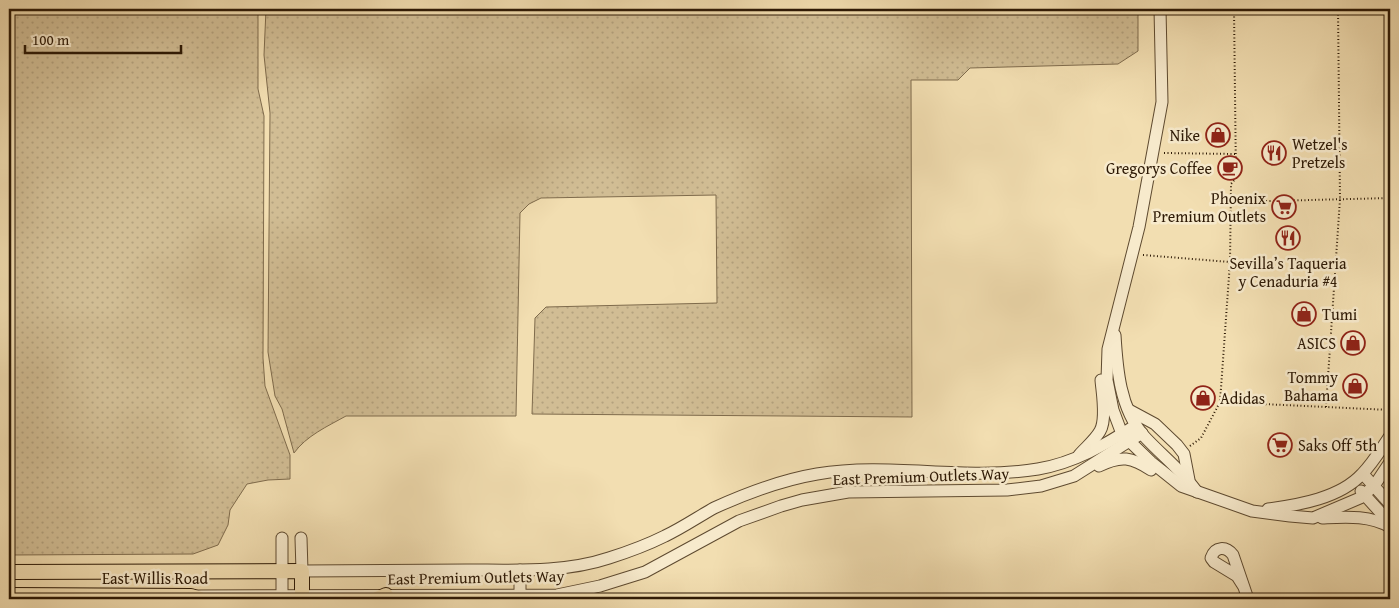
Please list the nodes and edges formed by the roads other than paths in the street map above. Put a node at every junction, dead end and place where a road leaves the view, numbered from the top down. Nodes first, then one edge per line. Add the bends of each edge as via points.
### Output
1 (1160, 9) edge
2 (1115, 324) junction
3 (1108, 349) junction
4 (1129, 410) junction
5 (1139, 429) junction
6 (1390, 436) edge
7 (1126, 438) junction
8 (1076, 458) junction
9 (1390, 462) edge
10 (1362, 474) junction
11 (1074, 476) junction
12 (1170, 478) junction
13 (1188, 480) junction
14 (1353, 482) junction
15 (1374, 486) junction
16 (1197, 492) junction
17 (1365, 495) junction
18 (730, 501) junction
19 (1390, 504) edge
20 (1252, 511) junction
21 (1312, 518) junction
22 (739, 521) junction
23 (1390, 523) edge
24 (1390, 527) edge
25 (282, 538) dead end
26 (302, 538) dead end
27 (520, 570) junction
28 (282, 571) junction
29 (302, 571) junction
30 (9, 572) edge
31 (1244, 587) dead end
32 (9, 595) edge
33 (520, 595) junction
34 (282, 597) edge
35 (302, 597) edge
36 (381, 597) edge
37 (195, 598) edge
38 (1248, 599) edge

1 - 2 street via 1162,102
2 - 3 street
2 - 4 street via 1119,378
3 - 7 street via 1107,380 1113,410
3 - 8 street via 1101,368 1101,431
4 - 5 street
4 - 13 street via 1155,424 1182,452
5 - 7 street, East Premium Outlets Way
5 - 13 street
6 - 10 street
7 - 8 street, East Premium Outlets Way
7 - 11 street, East Premium Outlets Way
7 - 12 street
8 - 18 street, East Premium Outlets Way via 1038,469 999,472 872,470 826,473 773,484
9 - 15 street
10 - 14 street
10 - 15 street
11 - 12 street via 1124,459 1139,461 1156,474
11 - 22 street, East Premium Outlets Way via 1041,486 1007,490 848,492 802,500
12 - 16 street
13 - 16 street
14 - 17 street
14 - 20 street via 1325,497 1292,506
15 - 17 street
15 - 19 street
16 - 20 street
17 - 21 street
17 - 23 street
18 - 22 street
18 - 27 street, East Premium Outlets Way via 663,537 608,558 579,565
20 - 21 street
21 - 24 street via 1360,517
22 - 33 street, East Premium Outlets Way via 633,576 557,595
25 - 28 street
26 - 29 street
27 - 29 street, East Premium Outlets Way
27 - 33 street
28 - 29 main road, East Willis Road
28 - 30 main road, East Willis Road
28 - 34 street
29 - 35 main road
31 - 38 street
32 - 37 main road, East Willis Road
33 - 36 street, East Premium Outlets Way
34 - 35 street, East Willis Road
34 - 37 street, East Willis Road
35 - 36 street, East Premium Outlets Way

